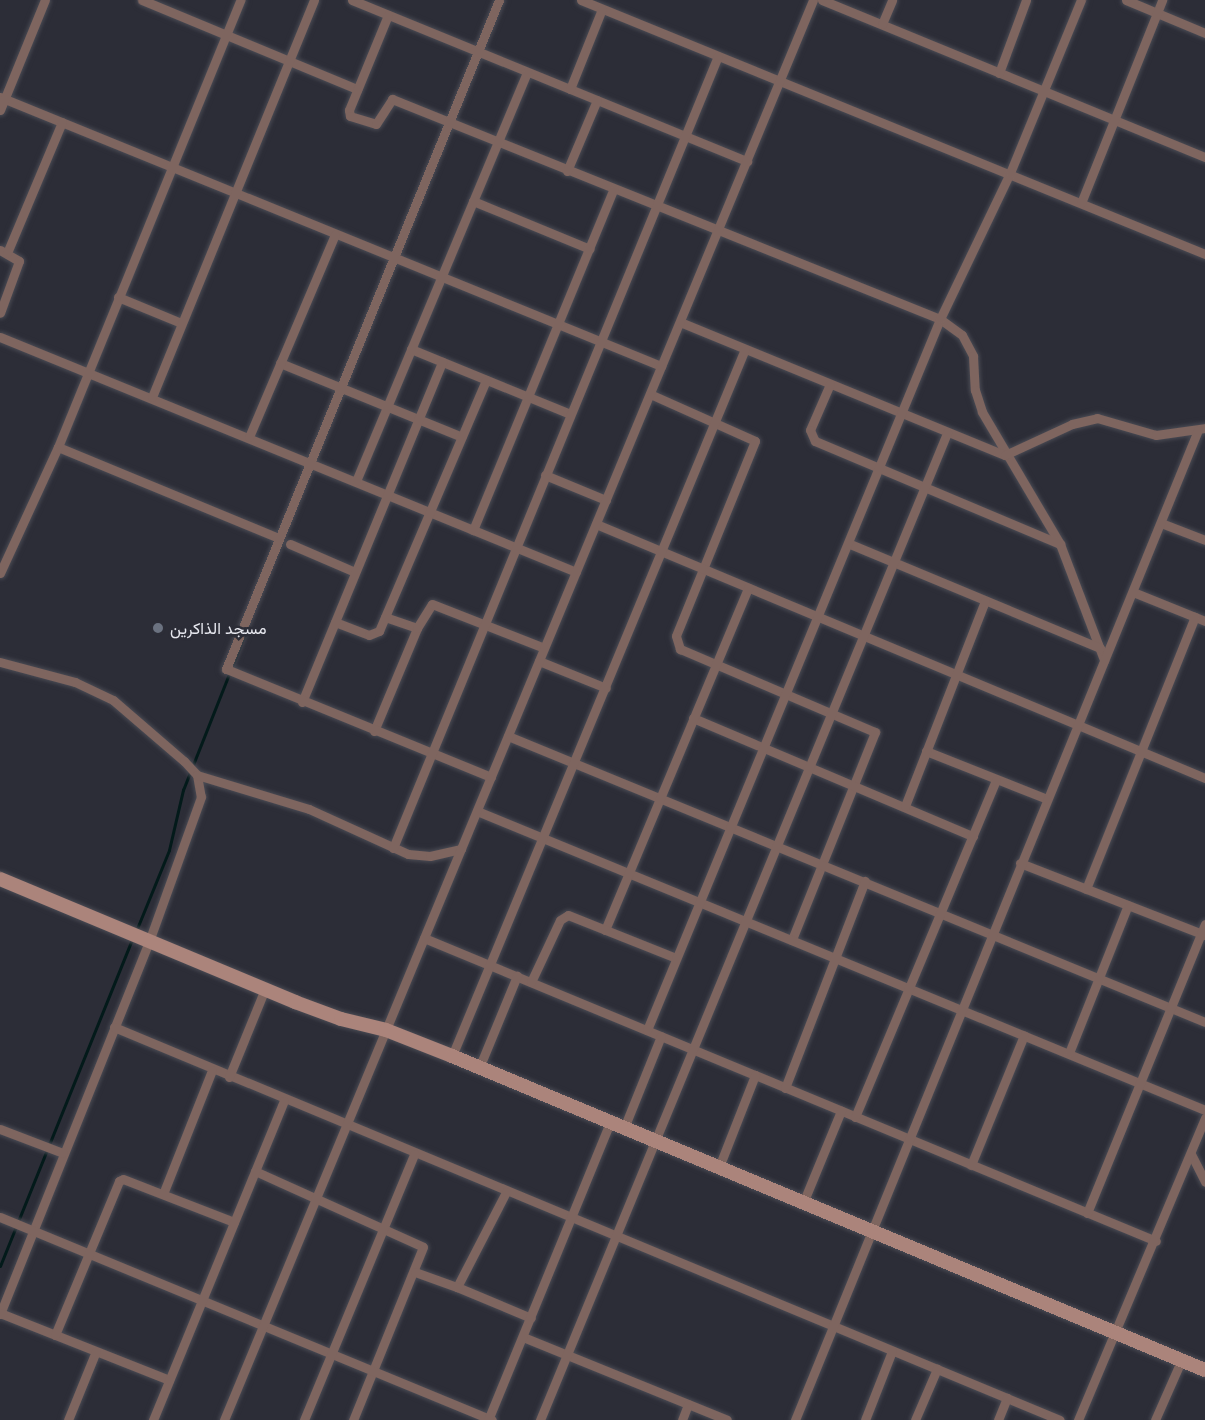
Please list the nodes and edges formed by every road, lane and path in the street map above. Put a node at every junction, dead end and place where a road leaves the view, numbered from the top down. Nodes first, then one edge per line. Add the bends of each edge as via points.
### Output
1 (45, 0) edge
2 (142, 0) edge
3 (240, 0) edge
4 (314, 0) edge
5 (352, 0) edge
6 (499, 0) edge
7 (581, 0) edge
8 (813, 0) edge
9 (822, 0) edge
10 (892, 0) edge
11 (1026, 0) edge
12 (1081, 0) edge
13 (1126, 0) edge
14 (1162, 0) edge
15 (602, 9) junction
16 (1158, 12) junction
17 (388, 15) junction
18 (882, 24) junction
19 (1205, 33) edge
20 (226, 36) junction
21 (478, 51) junction
22 (718, 56) junction
23 (289, 60) junction
24 (527, 72) junction
25 (999, 73) junction
26 (780, 81) junction
27 (357, 89) junction
28 (570, 89) junction
29 (1043, 90) junction
30 (2, 98) edge
31 (597, 100) junction
32 (0, 110) edge
33 (1115, 120) junction
34 (62, 122) junction
35 (449, 123) junction
36 (685, 136) junction
37 (498, 143) junction
38 (1205, 157) edge
39 (747, 161) junction
40 (172, 167) junction
41 (567, 171) junction
42 (1010, 173) junction
43 (613, 190) junction
44 (234, 192) junction
45 (473, 201) junction
46 (1081, 202) junction
47 (656, 207) junction
48 (717, 232) junction
49 (335, 234) junction
50 (590, 249) junction
51 (3, 252) edge
52 (1205, 254) edge
53 (395, 258) junction
54 (441, 277) junction
55 (118, 297) junction
56 (0, 313) edge
57 (940, 320) junction
58 (680, 322) junction
59 (181, 323) junction
60 (557, 324) junction
61 (0, 337) edge
62 (600, 342) junction
63 (411, 349) junction
64 (745, 349) junction
65 (442, 362) junction
66 (280, 363) junction
67 (661, 366) junction
68 (88, 371) junction
69 (486, 380) junction
70 (830, 384) junction
71 (342, 388) junction
72 (650, 394) junction
73 (152, 397) junction
74 (528, 397) junction
75 (387, 406) junction
76 (570, 414) junction
77 (901, 414) junction
78 (419, 420) junction
79 (715, 422) junction
80 (1201, 429) edge
81 (947, 432) junction
82 (249, 437) junction
83 (462, 437) junction
84 (58, 447) junction
85 (1005, 455) junction
86 (311, 462) junction
87 (880, 468) junction
88 (545, 475) junction
89 (356, 482) junction
90 (925, 486) junction
91 (387, 495) junction
92 (606, 500) junction
93 (430, 512) junction
94 (1161, 523) junction
95 (596, 524) junction
96 (473, 530) junction
97 (279, 538) junction
98 (1205, 540) edge
99 (290, 544) dead end
100 (850, 544) junction
101 (1060, 544) junction
102 (516, 548) junction
103 (660, 552) junction
104 (893, 562) junction
105 (705, 570) junction
106 (355, 572) junction
107 (576, 572) junction
108 (0, 573) edge
109 (748, 588) junction
110 (1132, 592) junction
111 (985, 601) junction
112 (385, 617) junction
113 (819, 617) junction
114 (1195, 617) junction
115 (335, 621) junction
116 (1205, 621) edge
117 (485, 624) junction
118 (417, 628) junction
119 (863, 635) junction
120 (544, 648) junction
121 (1100, 648) junction
122 (1104, 660) junction
123 (539, 661) junction
124 (0, 662) edge
125 (716, 664) junction
126 (957, 674) junction
127 (606, 688) junction
128 (787, 693) junction
129 (302, 702) junction
130 (832, 711) junction
131 (693, 718) junction
132 (1077, 724) junction
133 (374, 730) junction
134 (508, 735) junction
135 (765, 748) junction
136 (926, 751) junction
137 (1142, 751) junction
138 (432, 755) junction
139 (574, 762) junction
140 (809, 766) junction
141 (197, 776) junction
142 (491, 777) junction
143 (1205, 778) edge
144 (996, 780) junction
145 (855, 784) junction
146 (660, 798) junction
147 (1047, 799) junction
148 (905, 806) junction
149 (477, 812) junction
150 (732, 827) junction
151 (973, 836) junction
152 (542, 839) junction
153 (776, 846) junction
154 (393, 848) junction
155 (461, 849) junction
156 (1020, 863) junction
157 (823, 864) junction
158 (628, 873) junction
159 (0, 879) edge
160 (865, 881) junction
161 (1086, 889) junction
162 (699, 902) junction
163 (1128, 905) junction
164 (942, 914) junction
165 (745, 921) junction
166 (605, 930) junction
167 (1204, 931) edge
168 (991, 934) junction
169 (424, 938) junction
170 (150, 939) junction
171 (792, 939) junction
172 (834, 956) junction
173 (676, 958) junction
174 (490, 965) junction
175 (518, 976) junction
176 (1100, 978) junction
177 (531, 982) junction
178 (910, 988) junction
179 (266, 989) junction
180 (1170, 1008) junction
181 (960, 1009) junction
182 (1205, 1023) edge
183 (114, 1027) junction
184 (386, 1030) junction
185 (646, 1030) junction
186 (1024, 1035) junction
187 (661, 1036) junction
188 (692, 1049) junction
189 (1069, 1053) junction
190 (452, 1056) junction
191 (479, 1068) junction
192 (212, 1070) junction
193 (755, 1075) junction
194 (229, 1077) junction
195 (1140, 1083) junction
196 (785, 1088) junction
197 (284, 1101) junction
198 (1205, 1110) edge
199 (841, 1111) junction
200 (855, 1117) junction
201 (1205, 1118) edge
202 (610, 1122) junction
203 (346, 1126) junction
204 (624, 1128) junction
205 (0, 1129) edge
206 (907, 1138) junction
207 (654, 1141) junction
208 (63, 1153) junction
209 (414, 1154) junction
210 (1191, 1154) junction
211 (971, 1165) junction
212 (718, 1167) junction
213 (255, 1171) junction
214 (1205, 1182) edge
215 (507, 1192) junction
216 (163, 1194) junction
217 (317, 1198) junction
218 (803, 1203) junction
219 (1086, 1213) junction
220 (0, 1217) edge
221 (572, 1220) junction
222 (234, 1222) junction
223 (384, 1227) junction
224 (32, 1230) junction
225 (869, 1230) junction
226 (615, 1237) junction
227 (1156, 1241) junction
228 (88, 1253) junction
229 (415, 1272) junction
230 (457, 1287) junction
231 (202, 1301) junction
232 (0, 1314) edge
233 (531, 1318) junction
234 (263, 1326) junction
235 (832, 1326) junction
236 (1118, 1332) junction
237 (55, 1335) junction
238 (523, 1337) junction
239 (96, 1351) junction
240 (892, 1351) junction
241 (331, 1353) junction
242 (567, 1355) junction
243 (1181, 1361) junction
244 (936, 1369) junction
245 (1205, 1370) edge
246 (373, 1371) junction
247 (169, 1380) junction
248 (1007, 1398) junction
249 (688, 1404) junction
250 (68, 1420) edge
251 (153, 1420) edge
252 (224, 1420) edge
253 (304, 1420) edge
254 (353, 1420) edge
255 (489, 1420) edge
256 (540, 1420) edge
257 (681, 1420) edge
258 (726, 1420) edge
259 (795, 1420) edge
260 (865, 1420) edge
261 (915, 1420) edge
262 (998, 1420) edge
263 (1060, 1420) edge
264 (1078, 1420) edge
265 (1155, 1420) edge

1 - 30 street
2 - 20 street
3 - 20 street
4 - 23 street
5 - 17 street
6 - 21 street
7 - 15 street
8 - 26 street
9 - 18 street
10 - 18 street
11 - 25 street
12 - 29 street
13 - 16 street
14 - 16 street
15 - 22 street
15 - 28 street
16 - 19 street
16 - 33 street
17 - 21 street
17 - 27 street
18 - 25 street
20 - 23 street
20 - 40 street
21 - 24 street
21 - 35 street
22 - 26 street
22 - 36 street
23 - 27 street
23 - 44 street
24 - 28 street
24 - 37 street
25 - 29 street
26 - 39 street
26 - 42 street
27 - 35 street via 349,113 372,125 392,99
28 - 31 street
29 - 33 street
29 - 42 street
30 - 32 street
30 - 34 street
31 - 36 street
31 - 41 street
33 - 38 street
33 - 46 street
34 - 40 street
34 - 51 street
35 - 37 street
35 - 53 street
36 - 39 street
36 - 47 street
37 - 41 street
37 - 45 street
39 - 48 street
40 - 44 street
40 - 55 street
41 - 43 street
42 - 46 street
42 - 57 street
43 - 47 street
43 - 50 street
44 - 49 street
44 - 59 street
45 - 50 street
45 - 54 street
46 - 52 street
47 - 48 street
47 - 62 street
48 - 57 street
48 - 58 street
49 - 53 street
49 - 66 street
50 - 60 street
51 - 56 street via 17,258 19,266
53 - 54 street
53 - 71 street
54 - 60 street
54 - 63 street
55 - 59 street
55 - 68 street
57 - 77 street
57 - 85 street via 967,340 982,412
58 - 64 street
58 - 67 street
59 - 73 street
60 - 62 street
60 - 74 street
61 - 68 street
62 - 67 street
62 - 76 street
63 - 65 street
63 - 75 street
64 - 70 street
64 - 79 street
65 - 69 street
65 - 78 street
66 - 71 street
66 - 82 street
67 - 72 street
68 - 73 street
68 - 84 street
69 - 74 street
69 - 83 street
70 - 77 street
70 - 87 street via 811,436
71 - 75 street
71 - 86 street
72 - 79 street
72 - 92 street
73 - 82 street
74 - 76 street
74 - 96 street
75 - 78 street
75 - 89 street
76 - 88 street
77 - 81 street
77 - 87 street
78 - 83 street
78 - 91 street
79 - 103 street
79 - 105 street via 752,438 755,444
80 - 85 street via 1149,435 1097,418 1072,423
80 - 94 street
81 - 85 street
81 - 90 street
82 - 86 street
83 - 93 street
84 - 97 street
84 - 108 street
85 - 101 street
86 - 89 street
86 - 97 street
87 - 90 street
87 - 100 street
88 - 92 street
88 - 102 street
89 - 91 street
90 - 101 street
90 - 104 street
91 - 93 street
91 - 106 street
92 - 95 street
93 - 96 street
93 - 112 street
94 - 98 street
94 - 110 street
95 - 103 street
95 - 107 street
96 - 102 street
97 - 129 street via 226,669
99 - 106 street
100 - 104 street
100 - 113 street
101 - 121 street
102 - 107 street
102 - 117 street
103 - 105 street
103 - 127 street
104 - 111 street
104 - 119 street
105 - 109 street
105 - 125 street via 676,643 680,650
106 - 115 street
107 - 120 street
109 - 113 street
109 - 125 street
110 - 114 street
110 - 122 street
111 - 121 street
111 - 126 street
112 - 115 street via 380,631 369,635
112 - 118 street
113 - 119 street
113 - 128 street
114 - 116 street
114 - 137 street
115 - 129 street
117 - 118 street via 432,604
117 - 120 street
117 - 138 street
118 - 133 street
119 - 126 street
119 - 130 street
120 - 123 street
121 - 122 street
122 - 132 street
123 - 127 street
123 - 134 street
124 - 141 street via 75,682 113,700
125 - 128 street
125 - 131 street
126 - 132 street
126 - 136 street
127 - 139 street
128 - 130 street
128 - 135 street
129 - 133 street
130 - 140 street
130 - 145 street via 875,732
131 - 135 street
131 - 146 street
132 - 137 street
132 - 147 street
133 - 138 street
134 - 139 street
134 - 142 street
135 - 140 street
135 - 150 street
136 - 144 street
136 - 148 street
137 - 143 street
137 - 161 street
138 - 142 street
138 - 154 street
139 - 146 street
139 - 152 street
140 - 145 street
140 - 153 street
141 - 154 street via 309,809
141 - 170 street via 201,797
142 - 149 street
144 - 147 street
144 - 151 street
145 - 148 street
145 - 157 street
146 - 150 street
146 - 158 street
147 - 156 street
148 - 151 street
149 - 152 street
149 - 155 street
150 - 153 street
150 - 162 street
151 - 164 street
152 - 158 street
152 - 174 street
153 - 157 street
153 - 165 street
154 - 155 street via 430,856
155 - 169 street
156 - 161 street
156 - 168 street
157 - 160 street
157 - 171 street
158 - 162 street
158 - 166 street
159 - 170 street
160 - 164 street
160 - 172 street
161 - 163 street
162 - 165 street
162 - 173 street
163 - 167 street
163 - 176 street
164 - 168 street
164 - 178 street
165 - 171 street
165 - 188 street
166 - 173 street
166 - 177 street via 563,916
167 - 180 street
168 - 176 street
168 - 181 street
169 - 174 street
169 - 184 street
170 - 179 street
170 - 183 street
171 - 172 street
172 - 178 street
172 - 196 street
173 - 185 street
174 - 175 street
174 - 190 street
175 - 177 street
175 - 191 street
176 - 180 street
176 - 189 street
177 - 185 street
178 - 181 street
178 - 200 street
179 - 184 street via 341,1019
179 - 194 street
180 - 182 street
180 - 195 street
181 - 186 street
181 - 206 street
183 - 192 street
183 - 208 street
184 - 190 street
184 - 203 street
185 - 187 street
186 - 189 street
186 - 211 street
187 - 188 street
187 - 204 street
188 - 193 street
188 - 207 street
189 - 195 street
190 - 191 street
191 - 202 street
192 - 194 street
192 - 216 street
193 - 196 street
193 - 212 street
194 - 197 street
195 - 198 street
195 - 219 street
196 - 199 street
197 - 203 street
197 - 213 street
199 - 200 street
199 - 218 street
200 - 206 street
201 - 210 street
202 - 204 street
202 - 221 street
203 - 209 street
203 - 217 street
204 - 207 street
205 - 208 street
206 - 211 street
206 - 225 street
207 - 212 street
207 - 226 street
208 - 224 street
209 - 215 street
209 - 223 street
210 - 214 street
210 - 227 street
211 - 219 street
212 - 218 street
213 - 217 street
213 - 222 street
215 - 221 street
215 - 230 street
216 - 222 street
216 - 228 street via 123,1179 119,1181
217 - 223 street
217 - 234 street
218 - 225 street
219 - 227 street
220 - 224 street
221 - 226 street
221 - 233 street
222 - 231 street
223 - 229 street via 421,1243 424,1251
223 - 241 street
224 - 228 street
224 - 232 street
225 - 235 street
225 - 236 street
226 - 235 street
226 - 242 street
227 - 236 street
228 - 231 street
228 - 237 street
229 - 230 street
229 - 246 street
230 - 233 street
231 - 234 street
231 - 247 street
232 - 237 street
233 - 238 street
234 - 241 street
234 - 252 street
235 - 240 street
235 - 259 street
236 - 243 street
236 - 264 street
237 - 239 street
238 - 242 street
238 - 255 street
239 - 247 street
239 - 250 street
240 - 244 street
240 - 260 street
241 - 246 street
241 - 253 street
242 - 249 street
242 - 256 street
243 - 245 street
243 - 265 street
244 - 248 street
244 - 261 street
246 - 254 street
246 - 255 street
247 - 251 street
248 - 262 street
248 - 263 street
249 - 257 street
249 - 258 street

